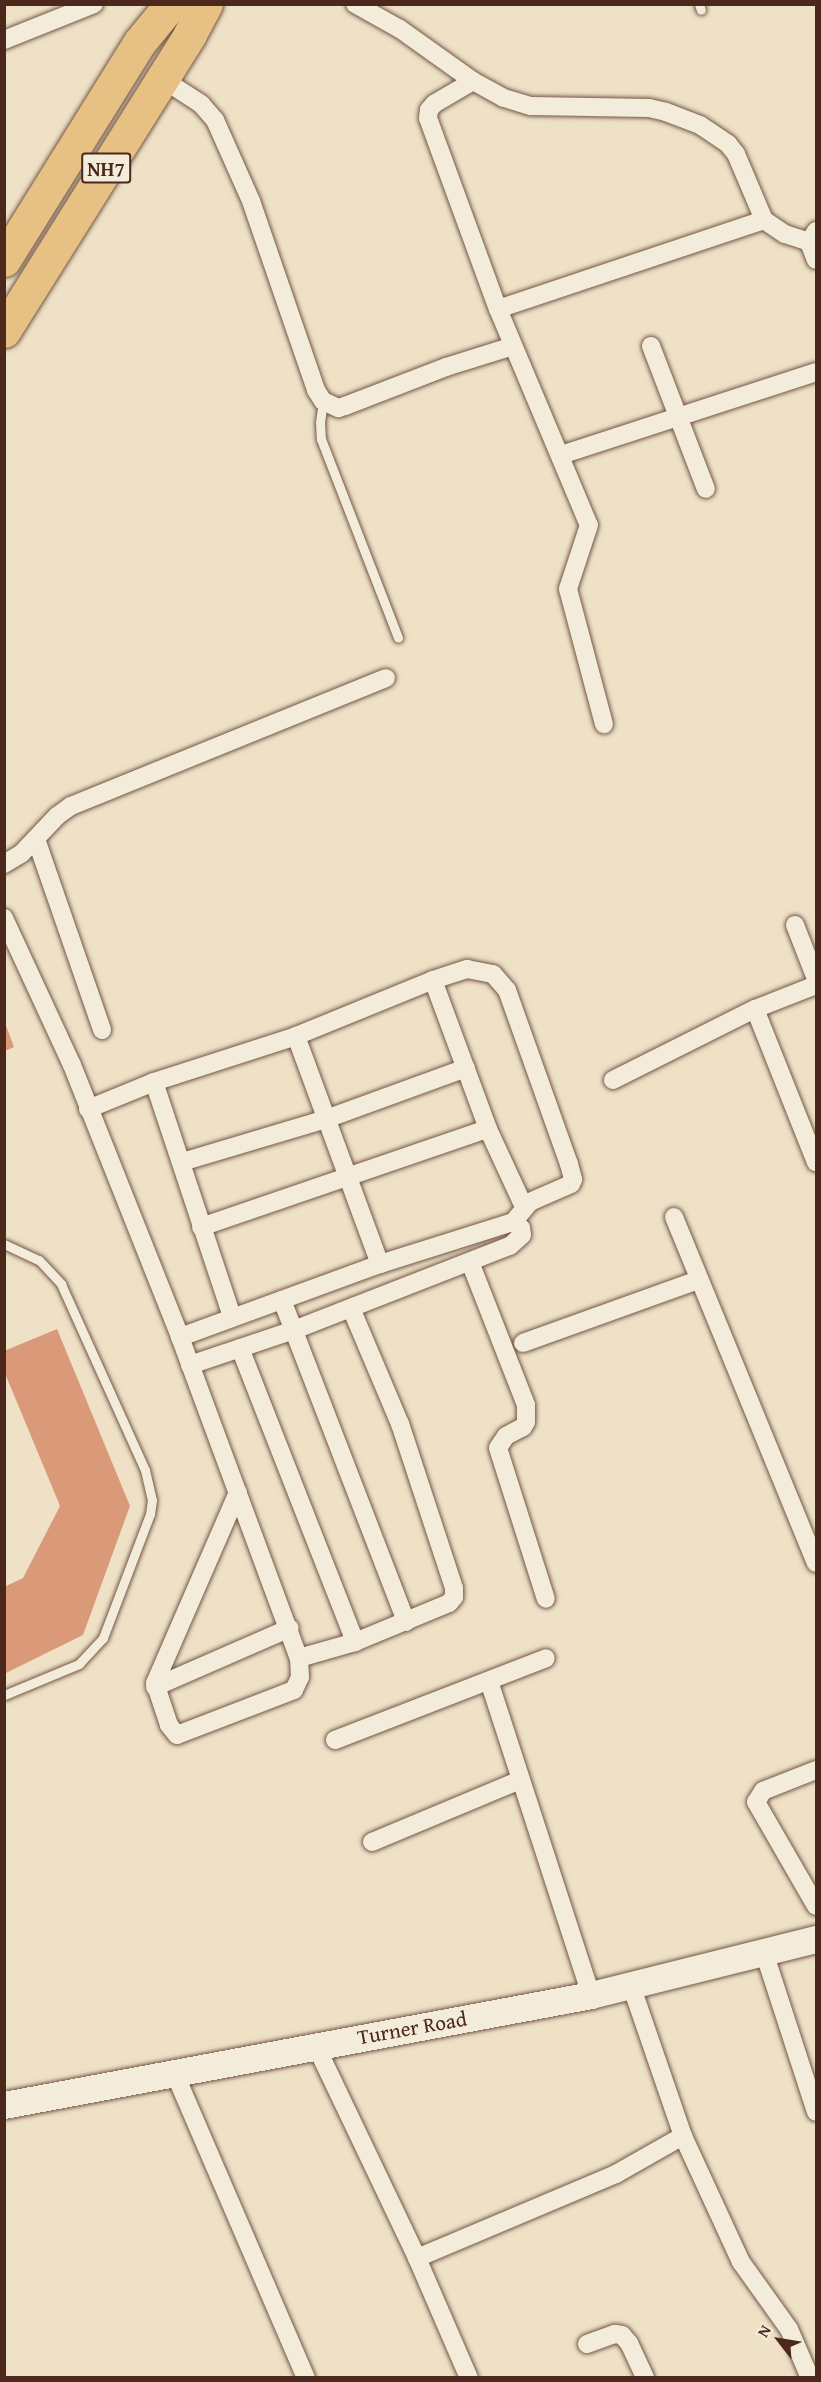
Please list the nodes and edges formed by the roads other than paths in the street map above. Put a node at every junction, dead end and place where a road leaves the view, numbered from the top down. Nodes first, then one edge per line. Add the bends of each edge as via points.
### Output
1 (94, 4) edge
2 (200, 4) edge
3 (206, 4) edge
4 (354, 4) edge
5 (164, 13) edge
6 (4, 40) edge
7 (161, 78) junction
8 (473, 81) junction
9 (764, 220) junction
10 (813, 237) edge
11 (4, 260) edge
12 (816, 260) edge
13 (4, 295) edge
14 (498, 309) junction
15 (4, 331) edge
16 (513, 346) junction
17 (651, 346) dead end
18 (816, 372) edge
19 (323, 401) junction
20 (680, 417) junction
21 (561, 455) junction
22 (706, 489) dead end
23 (398, 638) dead end
24 (386, 678) dead end
25 (604, 724) dead end
26 (36, 839) junction
27 (4, 864) edge
28 (4, 918) edge
29 (795, 925) dead end
30 (816, 979) edge
31 (433, 980) junction
32 (816, 985) edge
33 (755, 1009) junction
34 (102, 1030) dead end
35 (296, 1036) junction
36 (466, 1068) junction
37 (613, 1080) dead end
38 (154, 1082) junction
39 (88, 1109) junction
40 (326, 1119) junction
41 (488, 1129) junction
42 (182, 1162) junction
43 (816, 1162) edge
44 (347, 1177) junction
45 (524, 1207) junction
46 (674, 1217) dead end
47 (513, 1222) junction
48 (201, 1227) junction
49 (4, 1244) edge
50 (399, 1260) junction
51 (470, 1262) junction
52 (381, 1264) junction
53 (698, 1280) junction
54 (409, 1286) junction
55 (282, 1300) junction
56 (351, 1308) junction
57 (232, 1317) junction
58 (294, 1330) junction
59 (180, 1337) junction
60 (523, 1343) dead end
61 (240, 1348) junction
62 (190, 1365) junction
63 (238, 1492) junction
64 (816, 1563) edge
65 (546, 1599) dead end
66 (406, 1622) junction
67 (290, 1628) junction
68 (355, 1642) junction
69 (299, 1658) junction
70 (546, 1658) dead end
71 (489, 1681) junction
72 (155, 1687) junction
73 (4, 1695) edge
74 (335, 1740) dead end
75 (816, 1770) edge
76 (520, 1780) junction
77 (372, 1842) dead end
78 (816, 1906) edge
79 (816, 1939) edge
80 (764, 1952) junction
81 (631, 1985) junction
82 (591, 1995) junction
83 (316, 2046) junction
84 (175, 2073) junction
85 (4, 2104) edge
86 (816, 2112) edge
87 (683, 2136) junction
88 (417, 2258) junction
89 (587, 2344) dead end
90 (306, 2378) edge
91 (469, 2378) edge
92 (645, 2378) edge
93 (810, 2378) edge

1 - 6 street
2 - 5 highway via 181,18
3 - 7 highway, NH7
4 - 8 street via 408,34
5 - 11 highway, NH7 via 139,43
5 - 13 highway via 120,109
7 - 15 highway, NH7
7 - 19 street via 201,104 215,120 251,201
8 - 9 street via 531,106 649,108 700,125 736,154
8 - 14 street via 434,104 428,117
9 - 10 street via 785,234
9 - 14 street
10 - 12 street
14 - 16 street
16 - 19 street via 345,406 338,408
16 - 21 street
17 - 20 street
18 - 20 street
19 - 23 lane via 321,439
20 - 21 street
20 - 22 street
21 - 25 street via 589,525 567,589
24 - 26 street via 71,806
26 - 27 street
26 - 34 street
28 - 39 street via 72,1065
29 - 30 street
31 - 35 street
31 - 36 street
31 - 45 street via 474,968 493,974 507,990 573,1179 569,1186 538,1197
32 - 33 street
33 - 37 street
33 - 43 street
35 - 38 street
35 - 40 street
36 - 40 street
36 - 41 street
38 - 39 street
38 - 42 street
39 - 59 street
40 - 42 street
40 - 44 street
41 - 44 street
41 - 45 street
42 - 48 street
44 - 48 street
44 - 52 street
45 - 47 street
46 - 53 street
47 - 50 street
47 - 51 street via 521,1228 520,1238
48 - 57 street
49 - 73 lane via 39,1260 61,1284 145,1470 152,1500 103,1638 78,1664
50 - 52 street
50 - 54 street
51 - 54 street
51 - 65 street via 526,1405 523,1427 506,1436 498,1448
52 - 55 street
53 - 60 street
53 - 64 street
54 - 56 street
55 - 57 street
55 - 58 street
56 - 58 street
56 - 66 street via 400,1424 454,1588 449,1602
57 - 59 street
58 - 61 street
58 - 66 street
59 - 62 street
61 - 62 street
61 - 68 street
62 - 63 street
63 - 67 street
63 - 72 street
66 - 68 street
67 - 69 street
67 - 72 street
68 - 69 street
69 - 72 street via 300,1677 294,1690 182,1735 171,1730
70 - 71 street
71 - 74 street
71 - 76 street
75 - 78 street via 763,1791 756,1802
76 - 77 street
76 - 82 street
79 - 80 main road, Turner Road
80 - 81 main road, Turner Road
80 - 86 street
81 - 82 main road, Turner Road
81 - 87 street
82 - 83 main road, Turner Road
83 - 84 main road, Turner Road
83 - 88 street
84 - 85 main road, Turner Road
84 - 90 street
87 - 88 street via 616,2174
87 - 93 street via 741,2262 789,2329
88 - 91 street
89 - 92 street via 622,2335

